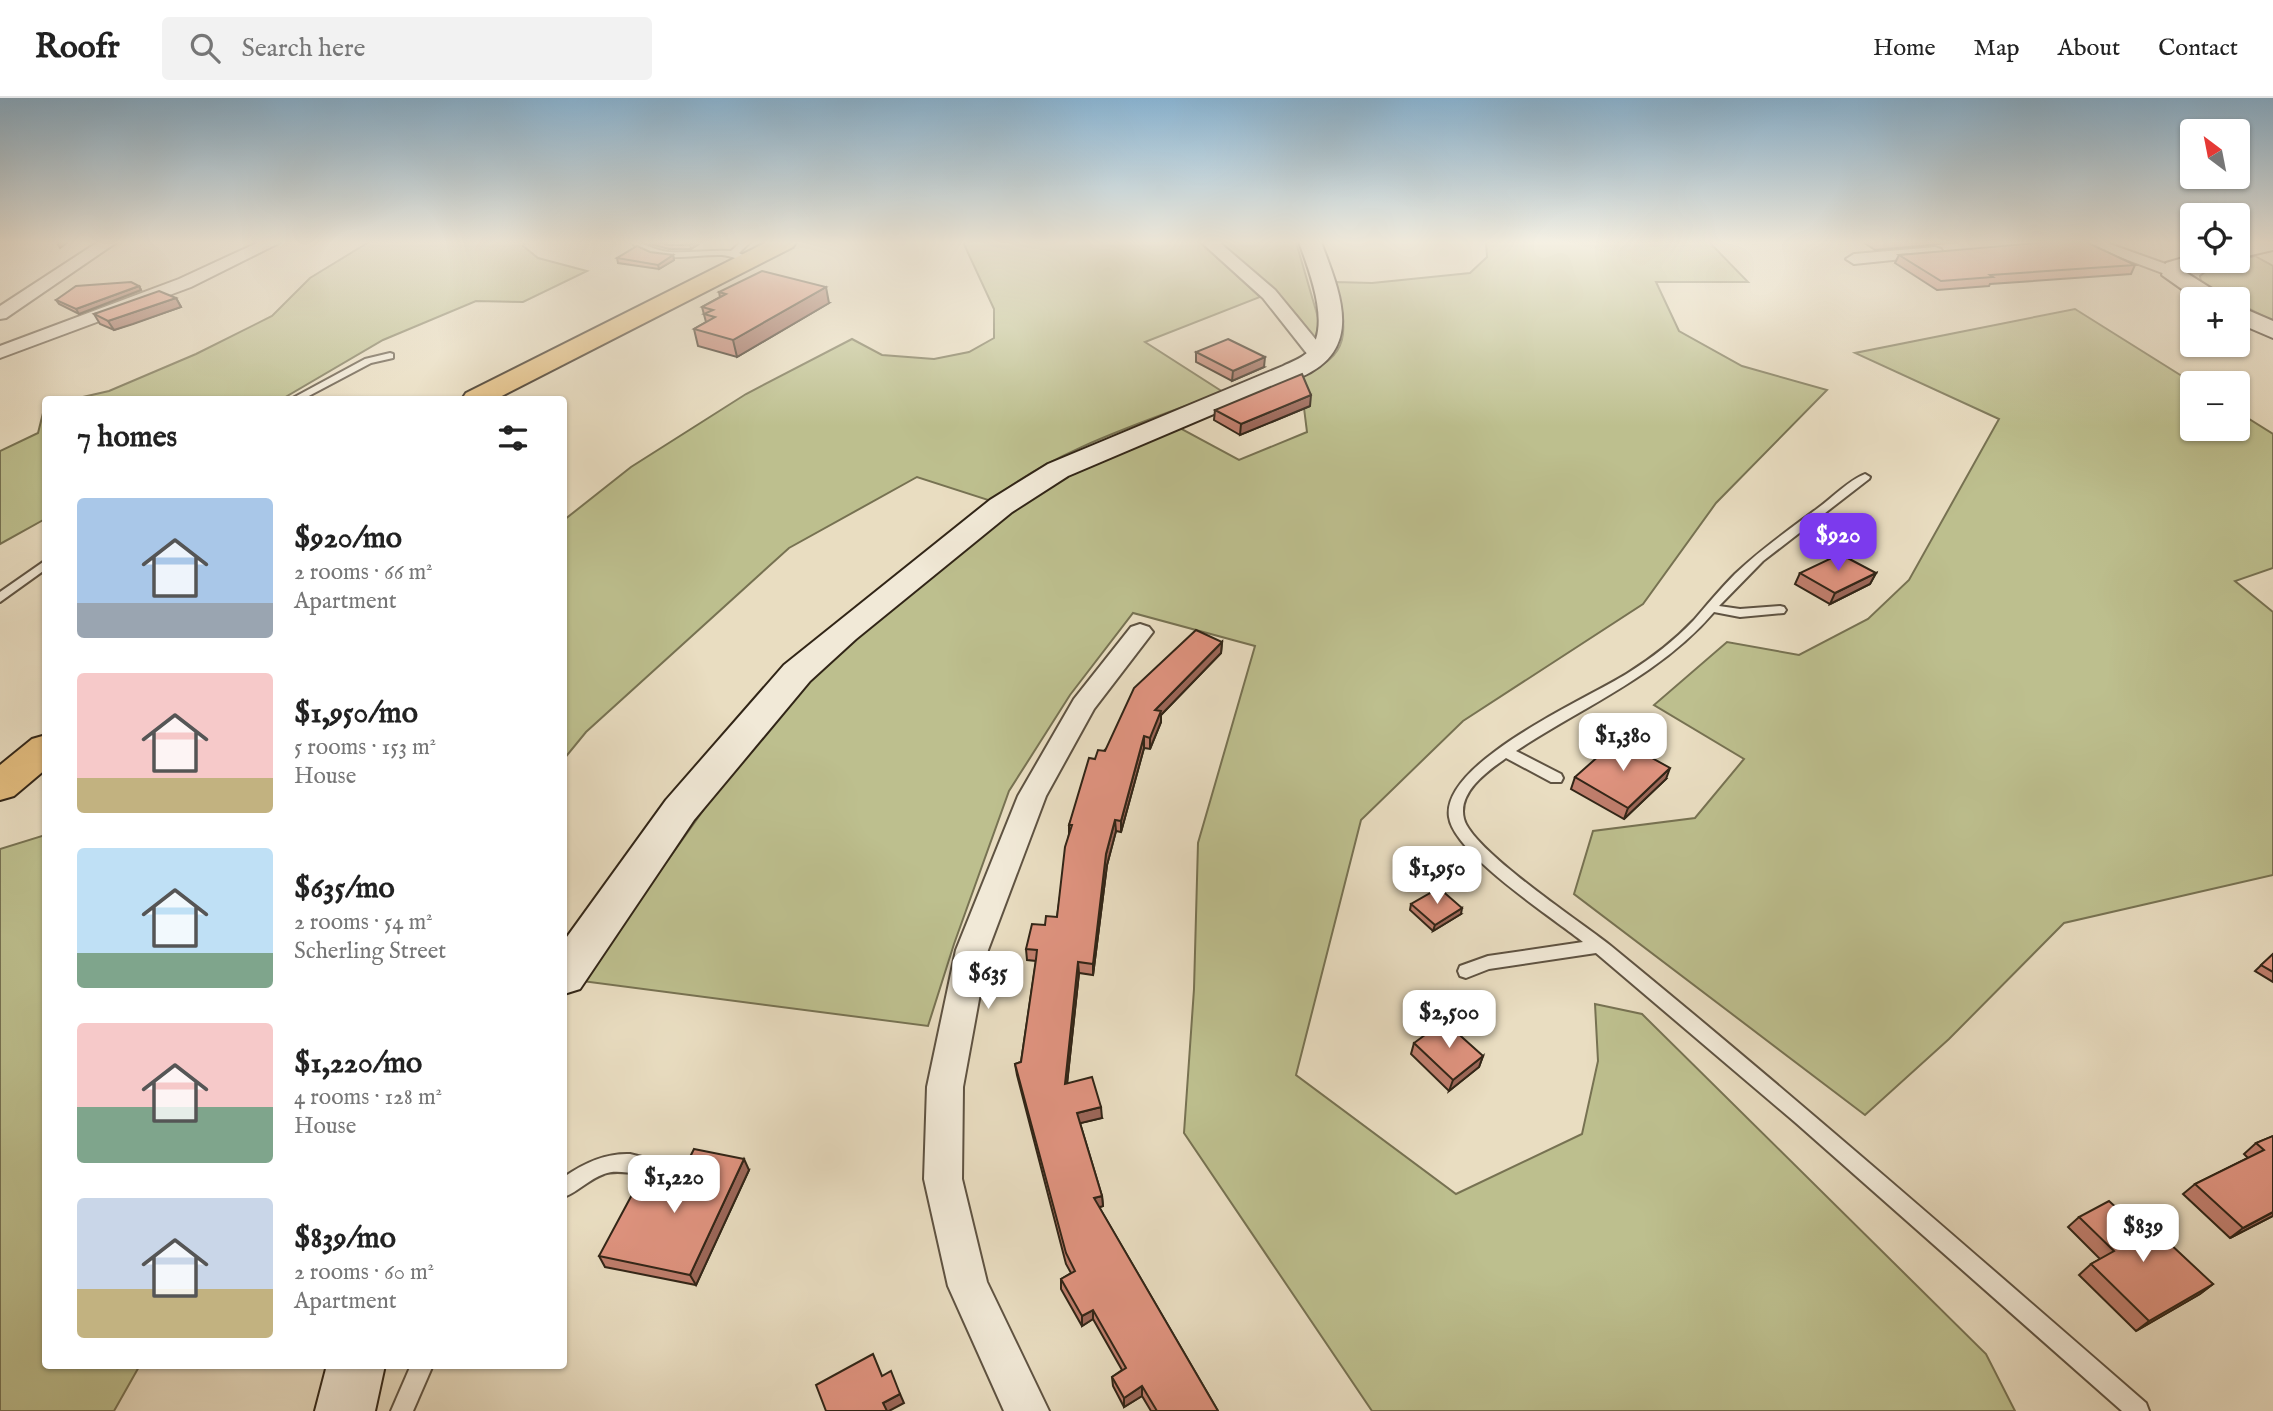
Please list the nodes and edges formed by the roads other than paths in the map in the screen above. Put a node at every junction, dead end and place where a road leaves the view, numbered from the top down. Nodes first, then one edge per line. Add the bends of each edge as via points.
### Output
1 (16, 303) edge
2 (131, 303) edge
3 (650, 303) edge
4 (1276, 303) edge
5 (1327, 303) edge
6 (0, 314) edge
7 (2250, 319) edge
8 (2273, 331) edge
9 (0, 352) edge
10 (390, 356) dead end
11 (1319, 356) junction
12 (302, 396) edge
13 (480, 396) edge
14 (1865, 477) dead end
15 (42, 566) edge
16 (0, 598) edge
17 (1709, 608) junction
18 (1780, 610) dead end
19 (1140, 632) dead end
20 (42, 751) edge
21 (1507, 752) junction
22 (1556, 778) dead end
23 (0, 786) edge
24 (1600, 946) junction
25 (1466, 971) dead end
26 (567, 972) edge
27 (643, 1165) dead end
28 (567, 1186) edge
29 (355, 1369) edge
30 (420, 1369) edge
31 (345, 1411) edge
32 (402, 1411) edge
33 (1027, 1411) edge
34 (2138, 1411) edge

1 - 6 street
2 - 9 street
3 - 13 main road
4 - 11 street
5 - 11 street via 1331,320
7 - 8 street
10 - 12 lane via 368,361
11 - 26 street via 1032,485 844,632 797,673 680,810
14 - 17 lane via 1748,568
15 - 16 lane
17 - 18 lane via 1740,614
17 - 21 lane via 1692,630 1643,670
19 - 33 street via 1083,705 1032,796 972,950 944,1087 943,1179 968,1286
20 - 23 main road
21 - 22 lane
21 - 24 lane via 1467,782 1458,800 1456,820 1468,841 1486,857
24 - 25 lane via 1488,963
24 - 34 lane via 1862,1167
27 - 28 lane via 610,1162
29 - 31 street
30 - 32 lane

